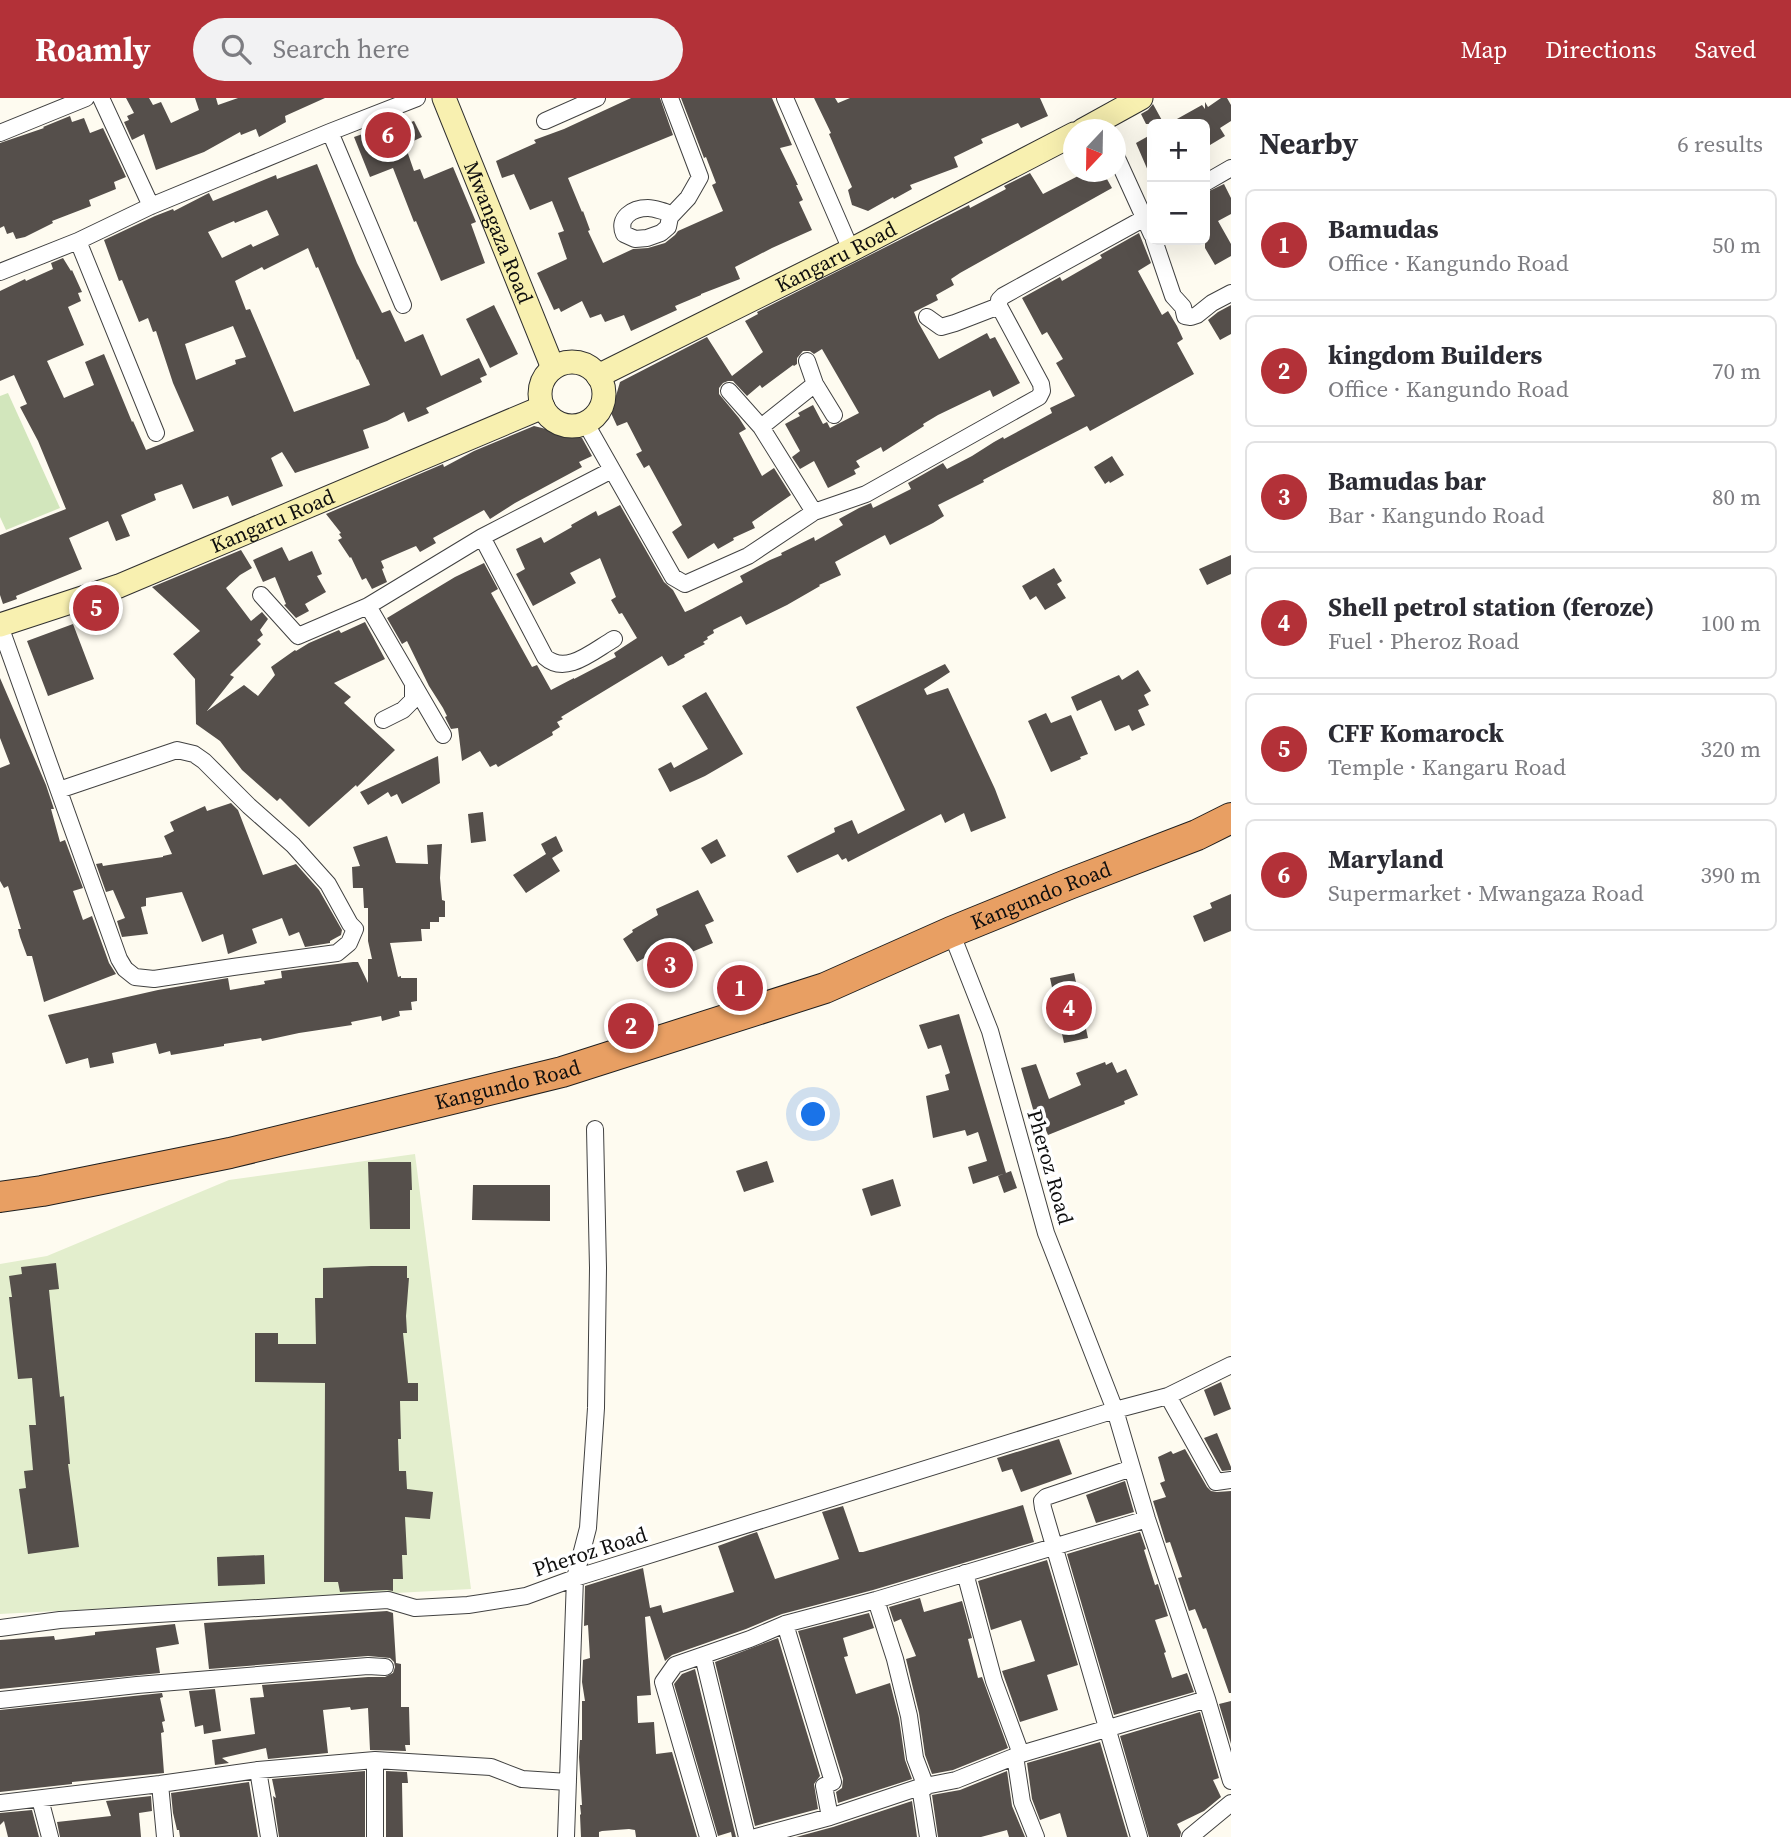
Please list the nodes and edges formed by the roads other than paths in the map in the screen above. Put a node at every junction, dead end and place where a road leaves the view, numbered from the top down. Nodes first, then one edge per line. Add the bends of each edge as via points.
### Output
1 (86, 98) edge
2 (101, 98) edge
3 (418, 98) edge
4 (443, 98) edge
5 (597, 98) edge
6 (670, 98) edge
7 (785, 98) edge
8 (1140, 98) edge
9 (1107, 119) edge
10 (545, 121) dead end
11 (330, 132) junction
12 (0, 133) edge
13 (1063, 139) edge
14 (1231, 168) edge
15 (1126, 175) edge
16 (1207, 182) edge
17 (151, 206) junction
18 (1147, 212) edge
19 (670, 217) dead end
20 (1147, 217) edge
21 (79, 241) junction
22 (1155, 245) edge
23 (851, 250) junction
24 (0, 272) edge
25 (1231, 293) edge
26 (403, 305) dead end
27 (999, 306) junction
28 (927, 317) dead end
29 (807, 361) dead end
30 (553, 368) junction
31 (598, 376) junction
32 (815, 384) junction
33 (729, 391) dead end
34 (543, 407) junction
35 (834, 415) dead end
36 (585, 422) junction
37 (761, 427) junction
38 (156, 433) dead end
39 (611, 470) junction
40 (814, 512) junction
41 (482, 537) junction
42 (261, 595) dead end
43 (368, 606) junction
44 (0, 626) edge
45 (614, 639) dead end
46 (413, 684) junction
47 (383, 720) dead end
48 (443, 734) dead end
49 (58, 790) junction
50 (1231, 818) edge
51 (951, 932) junction
52 (595, 1129) dead end
53 (0, 1197) edge
54 (1231, 1365) edge
55 (1168, 1396) junction
56 (1115, 1410) junction
57 (1132, 1468) junction
58 (1231, 1480) edge
59 (1147, 1518) junction
60 (1054, 1547) junction
61 (965, 1573) junction
62 (575, 1578) junction
63 (876, 1600) junction
64 (785, 1624) junction
65 (0, 1628) edge
66 (703, 1656) junction
67 (385, 1667) dead end
68 (1207, 1699) junction
69 (0, 1700) edge
70 (1106, 1729) junction
71 (1018, 1755) junction
72 (374, 1760) junction
73 (258, 1770) junction
74 (1231, 1781) edge
75 (568, 1782) junction
76 (160, 1784) junction
77 (923, 1787) junction
78 (40, 1799) junction
79 (0, 1803) edge
80 (1231, 1803) edge
81 (824, 1819) junction
82 (50, 1837) edge
83 (165, 1837) edge
84 (269, 1837) edge
85 (375, 1837) edge
86 (566, 1837) edge
87 (708, 1837) edge
88 (747, 1837) edge
89 (756, 1837) edge
90 (824, 1837) edge
91 (928, 1837) edge
92 (1036, 1837) edge
93 (1139, 1837) edge
94 (1191, 1837) edge

1 - 12 street
2 - 17 street
3 - 11 street
4 - 30 main road, Mwangaza Road
5 - 10 street
6 - 19 street via 700,177
7 - 23 street
8 - 9 main road
11 - 17 street
11 - 26 street
13 - 23 main road, Kangaru Road
14 - 16 street
15 - 18 street
17 - 21 street
20 - 27 street via 1003,296
21 - 24 street
21 - 38 street
22 - 25 street via 1185,316 1197,315
23 - 31 main road, Kangaru Road
27 - 28 street via 941,327
27 - 40 street via 1041,384 1039,397 866,494
29 - 32 street
30 - 31 main road via 572,362
30 - 34 main road via 540,390
31 - 36 main road via 604,397 594,416
32 - 35 street
32 - 37 street
33 - 37 street
34 - 36 main road via 566,425
34 - 44 main road, Kangaru Road via 119,586
36 - 39 street
37 - 40 street
39 - 40 street via 673,577 685,584 748,556
39 - 41 street
41 - 43 street
41 - 45 street via 552,663 568,665
42 - 43 street via 298,636
43 - 46 street
44 - 49 street
46 - 47 street via 413,700
46 - 48 street
49 - 49 street via 119,959 135,977 154,979 337,953 349,943 355,929 328,884 293,845 194,754 177,750
50 - 51 highway, Kangundo Road
51 - 53 highway, Kangundo Road via 825,988 562,1072 230,1153
51 - 56 street, Pheroz Road via 990,1031 1046,1233
52 - 62 street via 596,1408 587,1528
54 - 55 street, Pheroz Road
55 - 56 street, Pheroz Road
55 - 58 street via 1216,1482
56 - 57 street, Pheroz Road
56 - 62 street, Pheroz Road
57 - 59 street, Pheroz Road
57 - 60 street via 1046,1497 1042,1502
59 - 60 street
59 - 68 street, Pheroz Road
60 - 61 street
60 - 70 street
61 - 63 street
61 - 71 street
62 - 65 street, Pheroz Road via 526,1596 468,1605 415,1608 388,1600 60,1620
62 - 75 street
63 - 64 street
63 - 77 street via 895,1659
64 - 66 street
64 - 81 street via 833,1782 824,1786
66 - 87 street via 675,1665 663,1682
66 - 88 street
67 - 69 street
68 - 70 street
68 - 74 street, Pheroz Road
70 - 71 street
70 - 93 street
71 - 77 street via 957,1780
71 - 92 street via 1022,1802
72 - 73 street
72 - 75 street via 491,1767 522,1779
72 - 85 street
73 - 76 street
73 - 84 street
75 - 86 street
76 - 78 street
76 - 83 street
77 - 81 street
77 - 91 street
78 - 79 street
78 - 82 street
80 - 94 street
81 - 89 street
81 - 90 street

